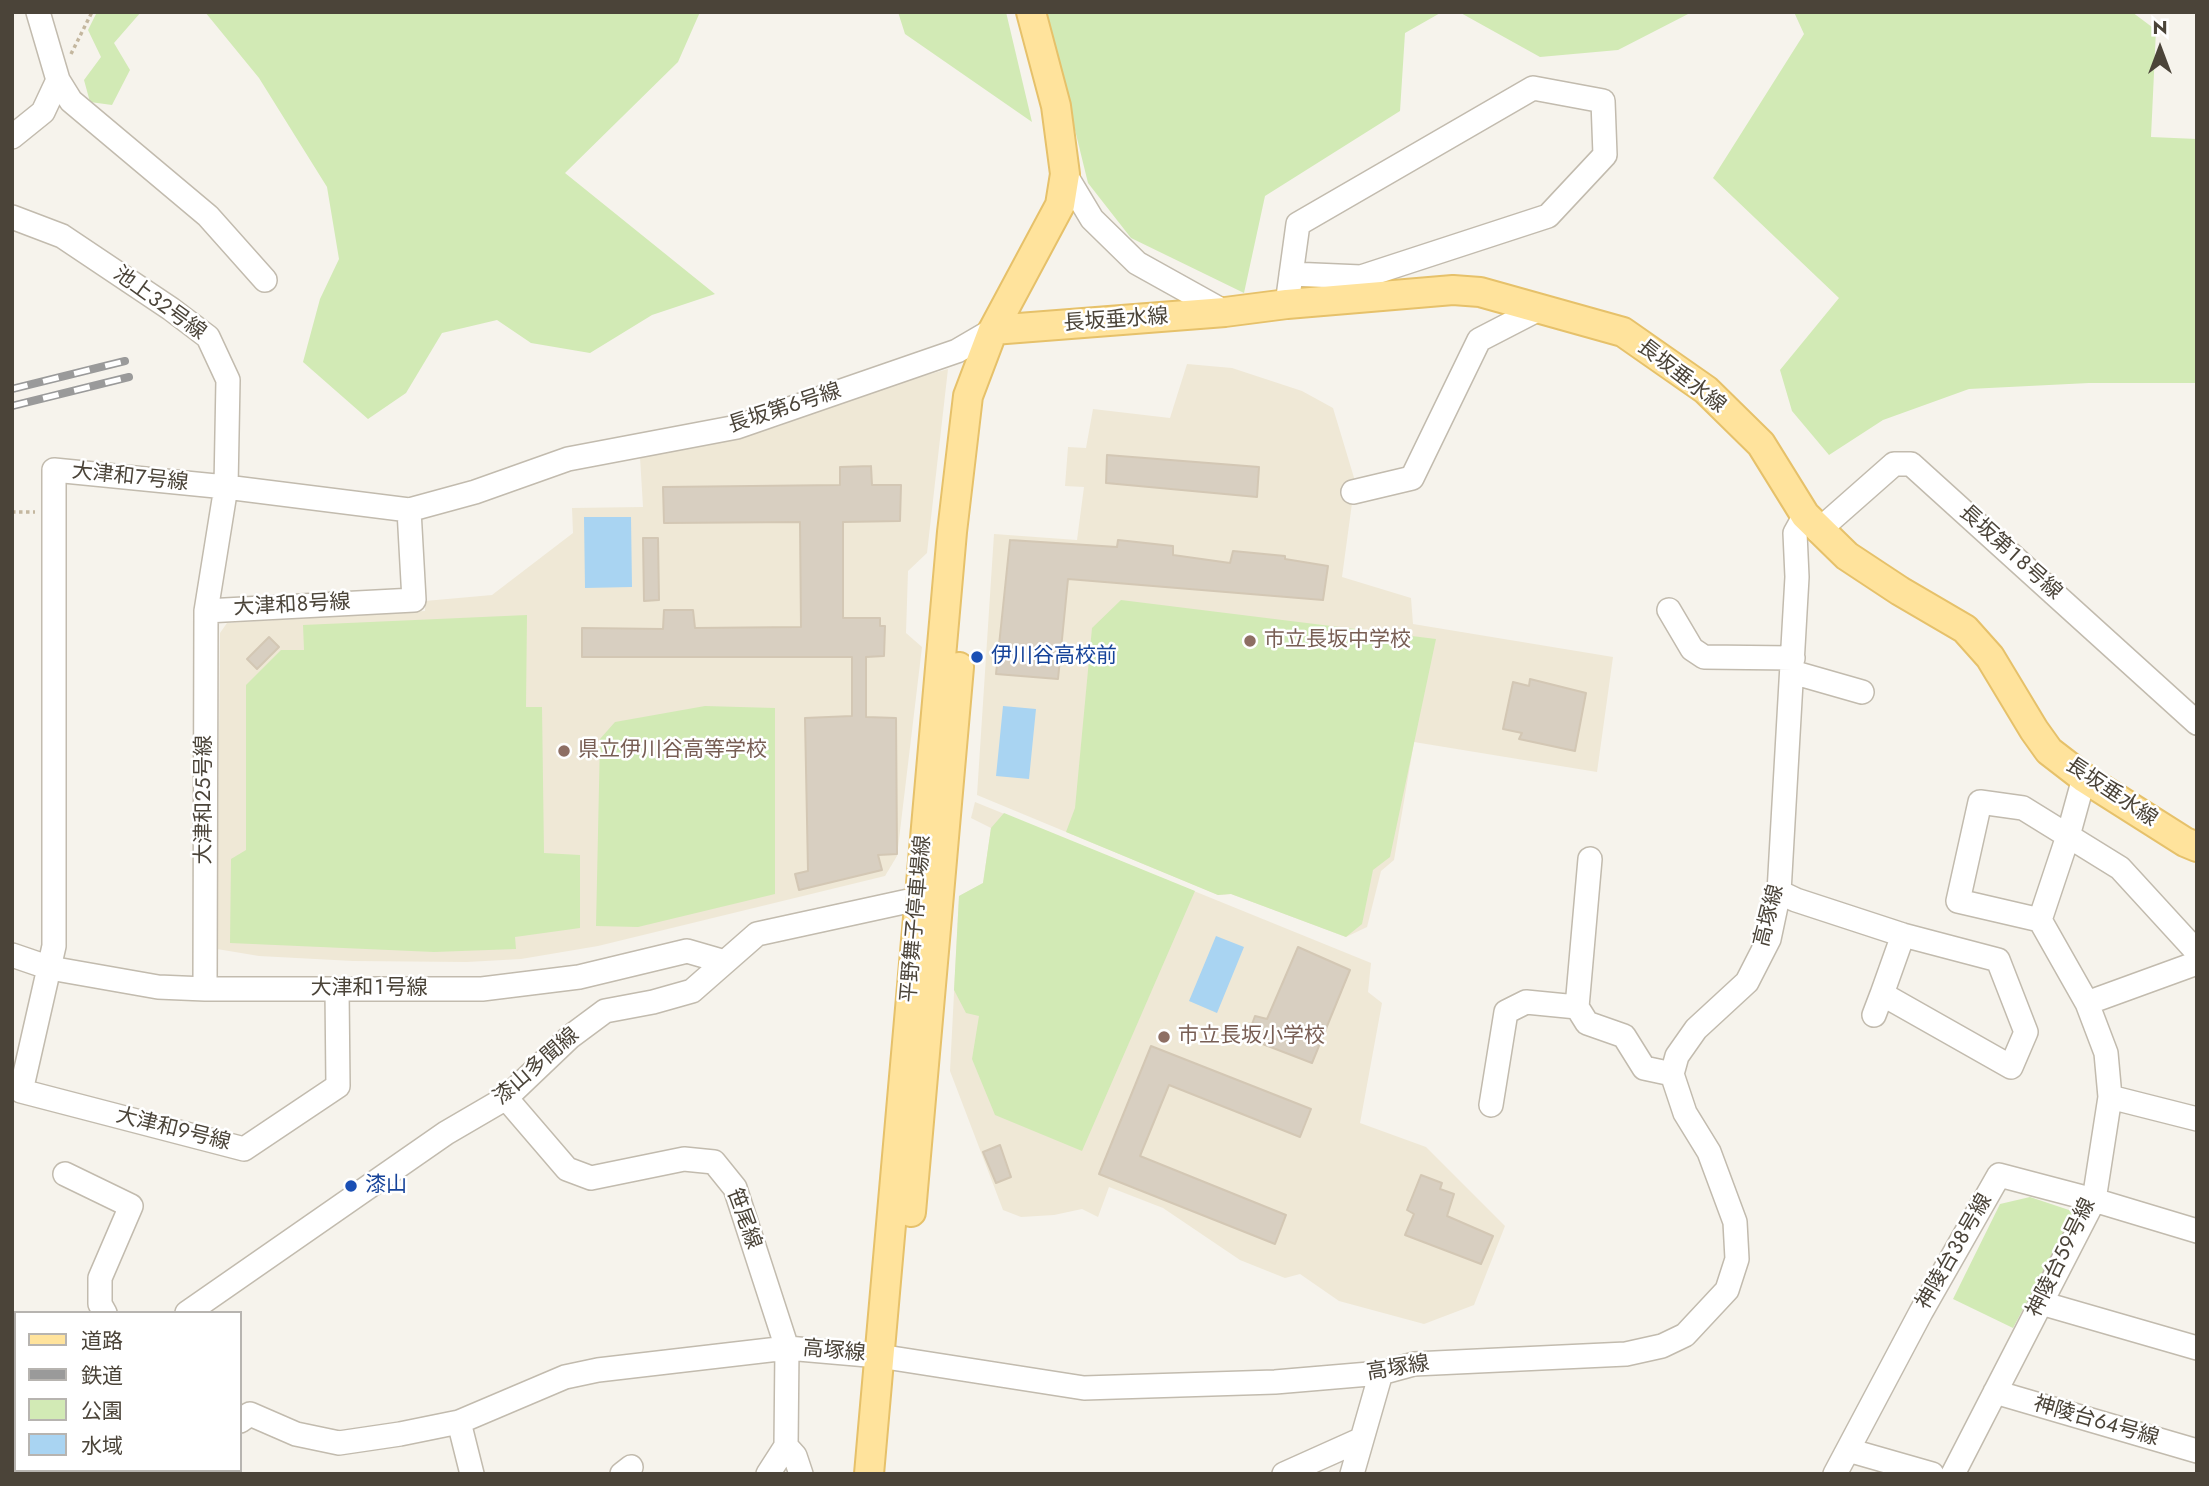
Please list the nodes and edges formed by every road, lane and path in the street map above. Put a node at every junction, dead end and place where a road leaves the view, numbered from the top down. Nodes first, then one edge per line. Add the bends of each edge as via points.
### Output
1 (38, 12) edge
2 (92, 12) edge
3 (1031, 12) edge
4 (58, 80) junction
5 (12, 136) edge
6 (1065, 174) junction
7 (12, 217) edge
8 (1292, 274) junction
9 (265, 279) dead end
10 (1287, 304) junction
11 (1539, 309) junction
12 (1225, 312) junction
13 (993, 330) junction
14 (568, 459) joint
15 (226, 487) junction
16 (1353, 492) dead end
17 (409, 510) junction
18 (1811, 523) junction
19 (1669, 610) dead end
20 (206, 611) junction
21 (1793, 665) junction
22 (1862, 692) dead end
23 (2197, 723) edge
24 (2084, 778) junction
25 (2068, 836) junction
26 (2197, 847) edge
27 (1590, 859) dead end
28 (1779, 892) junction
29 (930, 896) junction
30 (2040, 920) junction
31 (1903, 935) junction
32 (2197, 952) edge
33 (12, 955) edge
34 (725, 962) junction
35 (2197, 963) edge
36 (50, 968) junction
37 (205, 989) junction
38 (337, 989) junction
39 (2087, 1003) junction
40 (1577, 1007) junction
41 (1672, 1074) junction
42 (2110, 1097) junction
43 (506, 1098) junction
44 (1490, 1105) dead end
45 (2197, 1119) edge
46 (65, 1174) dead end
47 (2094, 1200) junction
48 (2197, 1231) edge
49 (2041, 1303) junction
50 (104, 1311) edge
51 (192, 1311) edge
52 (787, 1348) junction
53 (2197, 1348) edge
54 (888, 1358) junction
55 (1381, 1373) junction
56 (1995, 1392) junction
57 (243, 1410) edge
58 (459, 1422) junction
59 (1362, 1439) junction
60 (786, 1446) junction
61 (1848, 1450) junction
62 (2197, 1451) edge
63 (472, 1474) edge
64 (768, 1474) edge
65 (800, 1474) edge
66 (869, 1474) edge
67 (887, 1474) edge
68 (1284, 1474) edge
69 (1352, 1474) edge
70 (1835, 1474) edge
71 (1932, 1474) edge
72 (1952, 1474) edge

1 - 4 street
2 - 4 path
3 - 6 main road, 平野舞子停車場線 via 1056,106
4 - 5 street via 44,112
4 - 9 street via 71,101 208,216
6 - 12 street via 1092,219 1137,264
6 - 13 main road, 平野舞子停車場線 via 1060,205
7 - 15 street, 池上３２号線 via 62,236 208,337 228,380
8 - 8 street via 1298,224 1533,88 1603,101 1605,155 1548,216 1361,277
8 - 10 street
10 - 11 main road, 長坂垂水線 via 1453,290 1480,292
10 - 12 main road, 長坂垂水線
11 - 16 street via 1479,340 1412,478
11 - 18 main road, 長坂垂水線 via 1623,332 1706,390 1761,444
12 - 13 main road, 長坂垂水線
13 - 14 street, 長坂第６号線 via 957,351 737,427
13 - 29 main road, 平野舞子停車場線 via 978,367 970,532
14 - 17 street, 大津和７号線
15 - 17 street, 大津和７号線
15 - 20 street, 大津和８号線
15 - 36 street, 大津和７号線 via 54,470 54,946
17 - 20 street, 大津和８号線 via 414,600
18 - 21 street, 高塚線 via 1795,533
18 - 23 street, 長坂第１８号線 via 1894,464 1911,464
18 - 24 main road, 長坂垂水線 via 1847,556 1965,629 1990,657 2049,751
19 - 21 street via 1692,649 1704,657
20 - 37 street, 大津和２５号線
21 - 22 street
21 - 28 street, 高塚線
24 - 25 street
24 - 26 main road, 長坂垂水線
25 - 30 street
25 - 30 street via 2023,808 1980,802 1958,901
25 - 32 street via 2120,868
27 - 40 street
28 - 31 street
28 - 41 street, 高塚線 via 1769,939 1747,982 1696,1029 1677,1056
29 - 34 street, 漆山多聞線 via 757,934
29 - 54 main road, 平野舞子停車場線
30 - 39 street, 神陵台５９号線
31 - 31 street via 1878,1005 2011,1067 2026,1032 1998,960
33 - 36 street, 大津和１号線
34 - 38 street, 大津和１号線 via 687,951 579,977 482,989
34 - 43 street, 漆山多聞線 via 692,990 605,1011 570,1037
35 - 39 street
36 - 37 street, 大津和１号線 via 158,987
36 - 38 street, 大津和９号線 via 21,1091 244,1149 338,1086
37 - 38 street, 大津和１号線
39 - 42 street, 神陵台５９号線 via 2106,1053
40 - 41 street via 1587,1023 1624,1036 1644,1068
40 - 44 street via 1526,1003 1506,1012
41 - 55 street, 高塚線 via 1735,1222 1737,1259 1727,1290 1685,1335 1626,1354 1414,1363
42 - 45 street
42 - 47 street, 神陵台５９号線
43 - 51 street, 漆山多聞線 via 446,1133
43 - 52 street, 笹尾線 via 567,1169 591,1178 684,1159 715,1162 735,1188
46 - 50 street via 131,1206 100,1278
47 - 48 street, 神陵台３８号線
47 - 49 street, 神陵台５９号線
47 - 61 street, 神陵台３８号線 via 1999,1175
49 - 53 street
49 - 56 street, 神陵台５９号線
52 - 54 street, 高塚線
52 - 58 street, 高塚線 via 565,1377
52 - 60 street, 笹尾線
54 - 55 street, 高塚線 via 1084,1388 1275,1382
54 - 66 main road, 平野舞子停車場線
54 - 67 main road, 平野舞子停車場線
55 - 59 street
56 - 62 street, 神陵台６４号線
56 - 72 street, 神陵台５９号線
57 - 58 street, 高塚線 via 296,1434 339,1443
58 - 63 street
59 - 68 street
59 - 69 street
60 - 64 street
60 - 65 street via 795,1456
61 - 70 street, 神陵台３８号線
61 - 71 street

